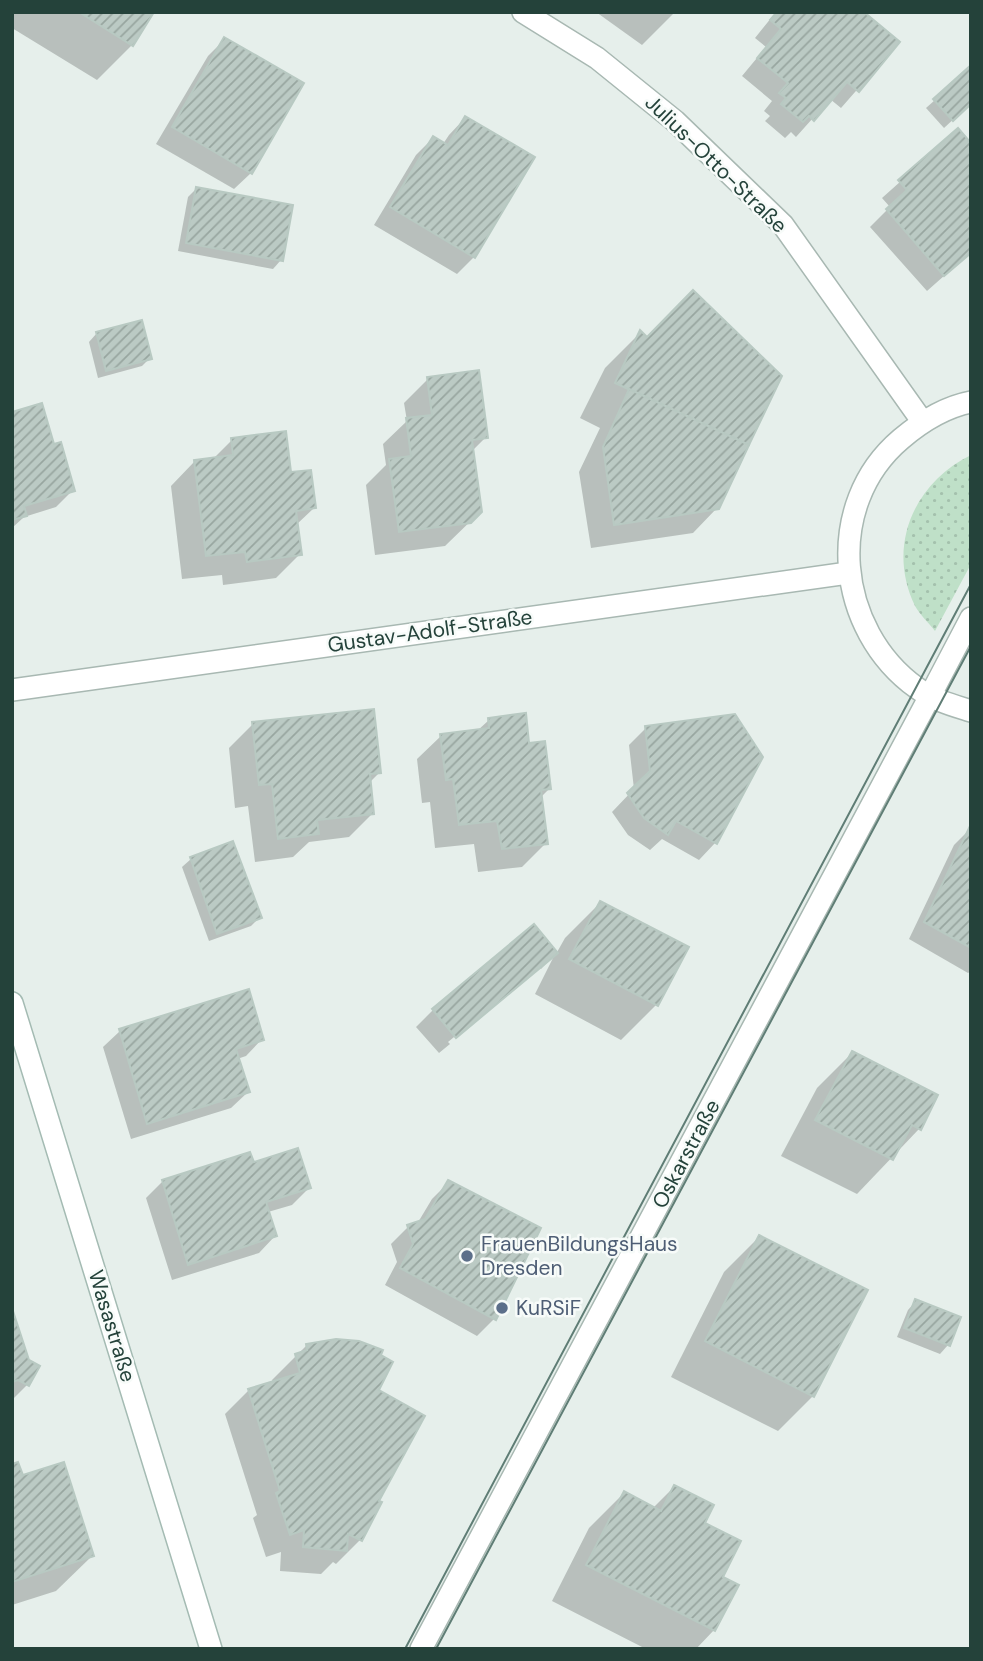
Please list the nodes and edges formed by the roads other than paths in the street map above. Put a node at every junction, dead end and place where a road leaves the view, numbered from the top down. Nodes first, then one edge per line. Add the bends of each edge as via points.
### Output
1 (523, 12) edge
2 (971, 402) edge
3 (922, 421) junction
4 (848, 573) junction
5 (971, 618) edge
6 (12, 690) edge
7 (930, 696) junction
8 (971, 710) edge
9 (12, 1003) edge
10 (211, 1649) edge
11 (421, 1649) edge

1 - 3 street, Julius-Otto-Straße via 597,58 675,121 783,225
2 - 3 street
3 - 4 street via 888,450 863,487 850,529
4 - 6 street, Gustav-Adolf-Straße
4 - 7 street via 859,617 883,656
5 - 7 street, Oskarstraße
7 - 8 street
7 - 11 street, Oskarstraße
9 - 10 street, Wasastraße

